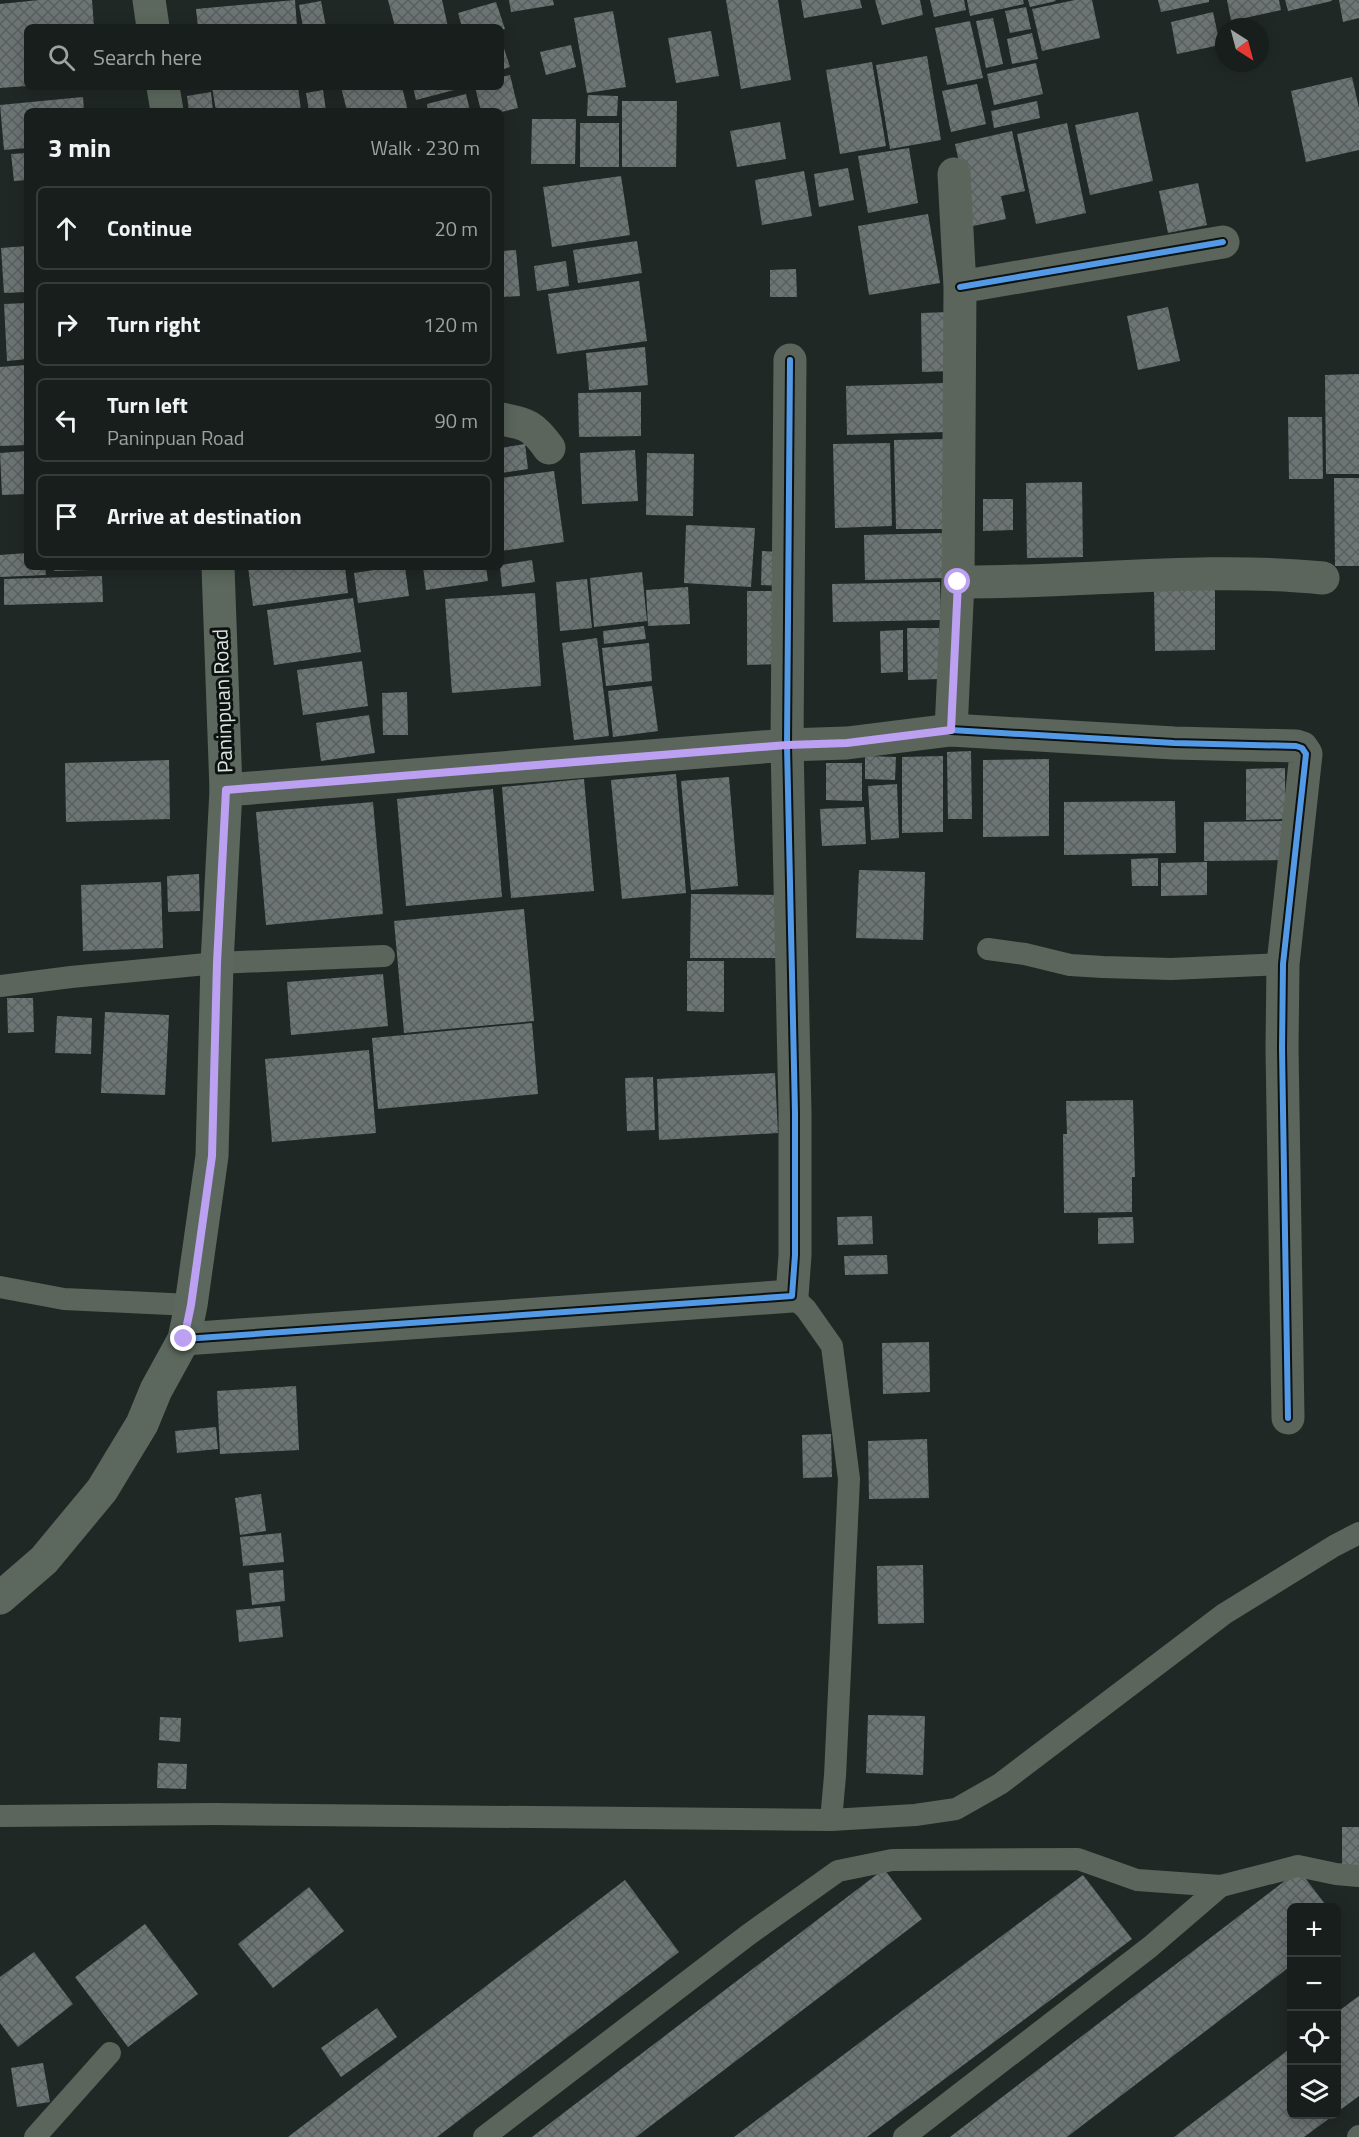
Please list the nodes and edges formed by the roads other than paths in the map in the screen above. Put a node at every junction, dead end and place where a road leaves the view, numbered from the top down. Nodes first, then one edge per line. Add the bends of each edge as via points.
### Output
1 (149, 0) edge
2 (153, 24) edge
3 (164, 90) edge
4 (166, 108) edge
5 (954, 174) dead end
6 (1223, 242) dead end
7 (960, 287) junction
8 (790, 360) dead end
9 (504, 419) edge
10 (549, 448) dead end
11 (218, 570) edge
12 (1323, 578) dead end
13 (958, 582) junction
14 (951, 730) junction
15 (787, 745) junction
16 (226, 790) junction
17 (988, 949) dead end
18 (384, 956) dead end
19 (217, 963) junction
20 (1283, 964) junction
21 (0, 986) edge
22 (0, 1287) edge
23 (792, 1296) junction
24 (191, 1305) junction
25 (184, 1339) junction
26 (1288, 1418) dead end
27 (1359, 1533) edge
28 (0, 1598) edge
29 (0, 1816) edge
30 (831, 1820) junction
31 (1359, 1876) edge
32 (1221, 1887) junction
33 (110, 2053) dead end
34 (35, 2137) edge
35 (483, 2137) edge
36 (904, 2137) edge

1 - 2 main road
3 - 4 main road
5 - 7 street
6 - 7 street
7 - 13 street
8 - 15 street
9 - 10 street via 537,431
11 - 16 main road, Paninpuan Road
12 - 13 street via 1196,574 1018,583
13 - 14 street
14 - 15 street via 847,743
14 - 20 street via 1302,748 1306,759
15 - 16 street
15 - 23 street via 795,1113
16 - 19 main road, Paninpuan Road
17 - 20 lane via 1070,965 1103,967 1171,969
18 - 19 lane
19 - 21 lane
19 - 24 main road, Paninpuan Road via 212,1156
20 - 26 street
22 - 24 lane via 64,1299
23 - 25 street
23 - 30 lane via 832,1346 849,1479
24 - 25 main road, Paninpuan Road
25 - 28 main road, Paninpuan Road via 142,1424 102,1490 44,1560
27 - 30 lane via 1224,1614 1000,1784 956,1809
29 - 30 lane via 213,1814
31 - 32 lane via 1298,1866
32 - 35 lane via 1137,1880 1078,1859 891,1860 838,1871
32 - 36 lane via 1150,1947
33 - 34 lane

